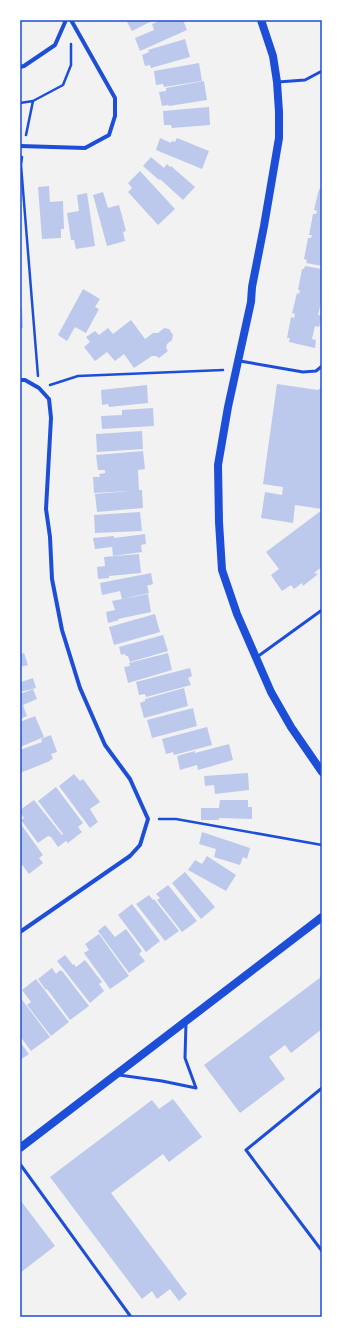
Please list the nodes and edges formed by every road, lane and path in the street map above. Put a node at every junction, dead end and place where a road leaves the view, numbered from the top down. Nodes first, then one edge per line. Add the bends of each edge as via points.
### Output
1 (66, 20) edge
2 (72, 20) edge
3 (262, 20) edge
4 (20, 67) edge
5 (322, 71) edge
6 (277, 82) junction
7 (33, 101) junction
8 (20, 103) edge
9 (22, 146) edge
10 (238, 361) junction
11 (322, 366) edge
12 (236, 370) junction
13 (20, 380) edge
14 (39, 388) junction
15 (322, 610) edge
16 (255, 658) junction
17 (322, 772) edge
18 (148, 819) junction
19 (322, 845) edge
20 (322, 917) edge
21 (20, 932) edge
22 (186, 1021) junction
23 (116, 1074) junction
24 (322, 1088) edge
25 (20, 1148) edge
26 (20, 1164) edge
27 (322, 1251) edge
28 (130, 1317) edge

1 - 4 street via 55,45
2 - 7 path via 71,65 63,85
2 - 9 street via 115,98 115,116 108,134 85,148
3 - 6 main road via 273,56
5 - 6 lane via 305,80
6 - 10 main road via 279,138 251,302
7 - 8 path
7 - 9 path
9 - 14 path via 21,165
10 - 11 lane via 303,372 316,371
10 - 12 main road
12 - 14 path via 78,376
12 - 16 main road via 218,465 222,570
13 - 14 street
14 - 18 street via 49,399 51,418 46,509 52,579 62,630 80,688 106,744 130,778
15 - 16 lane
16 - 17 main road via 291,727
18 - 19 path via 176,819
18 - 21 street via 140,845 130,856
20 - 22 main road
22 - 23 main road
22 - 23 lane via 185,1058 196,1088
23 - 25 main road
24 - 27 lane via 246,1150
26 - 28 lane

